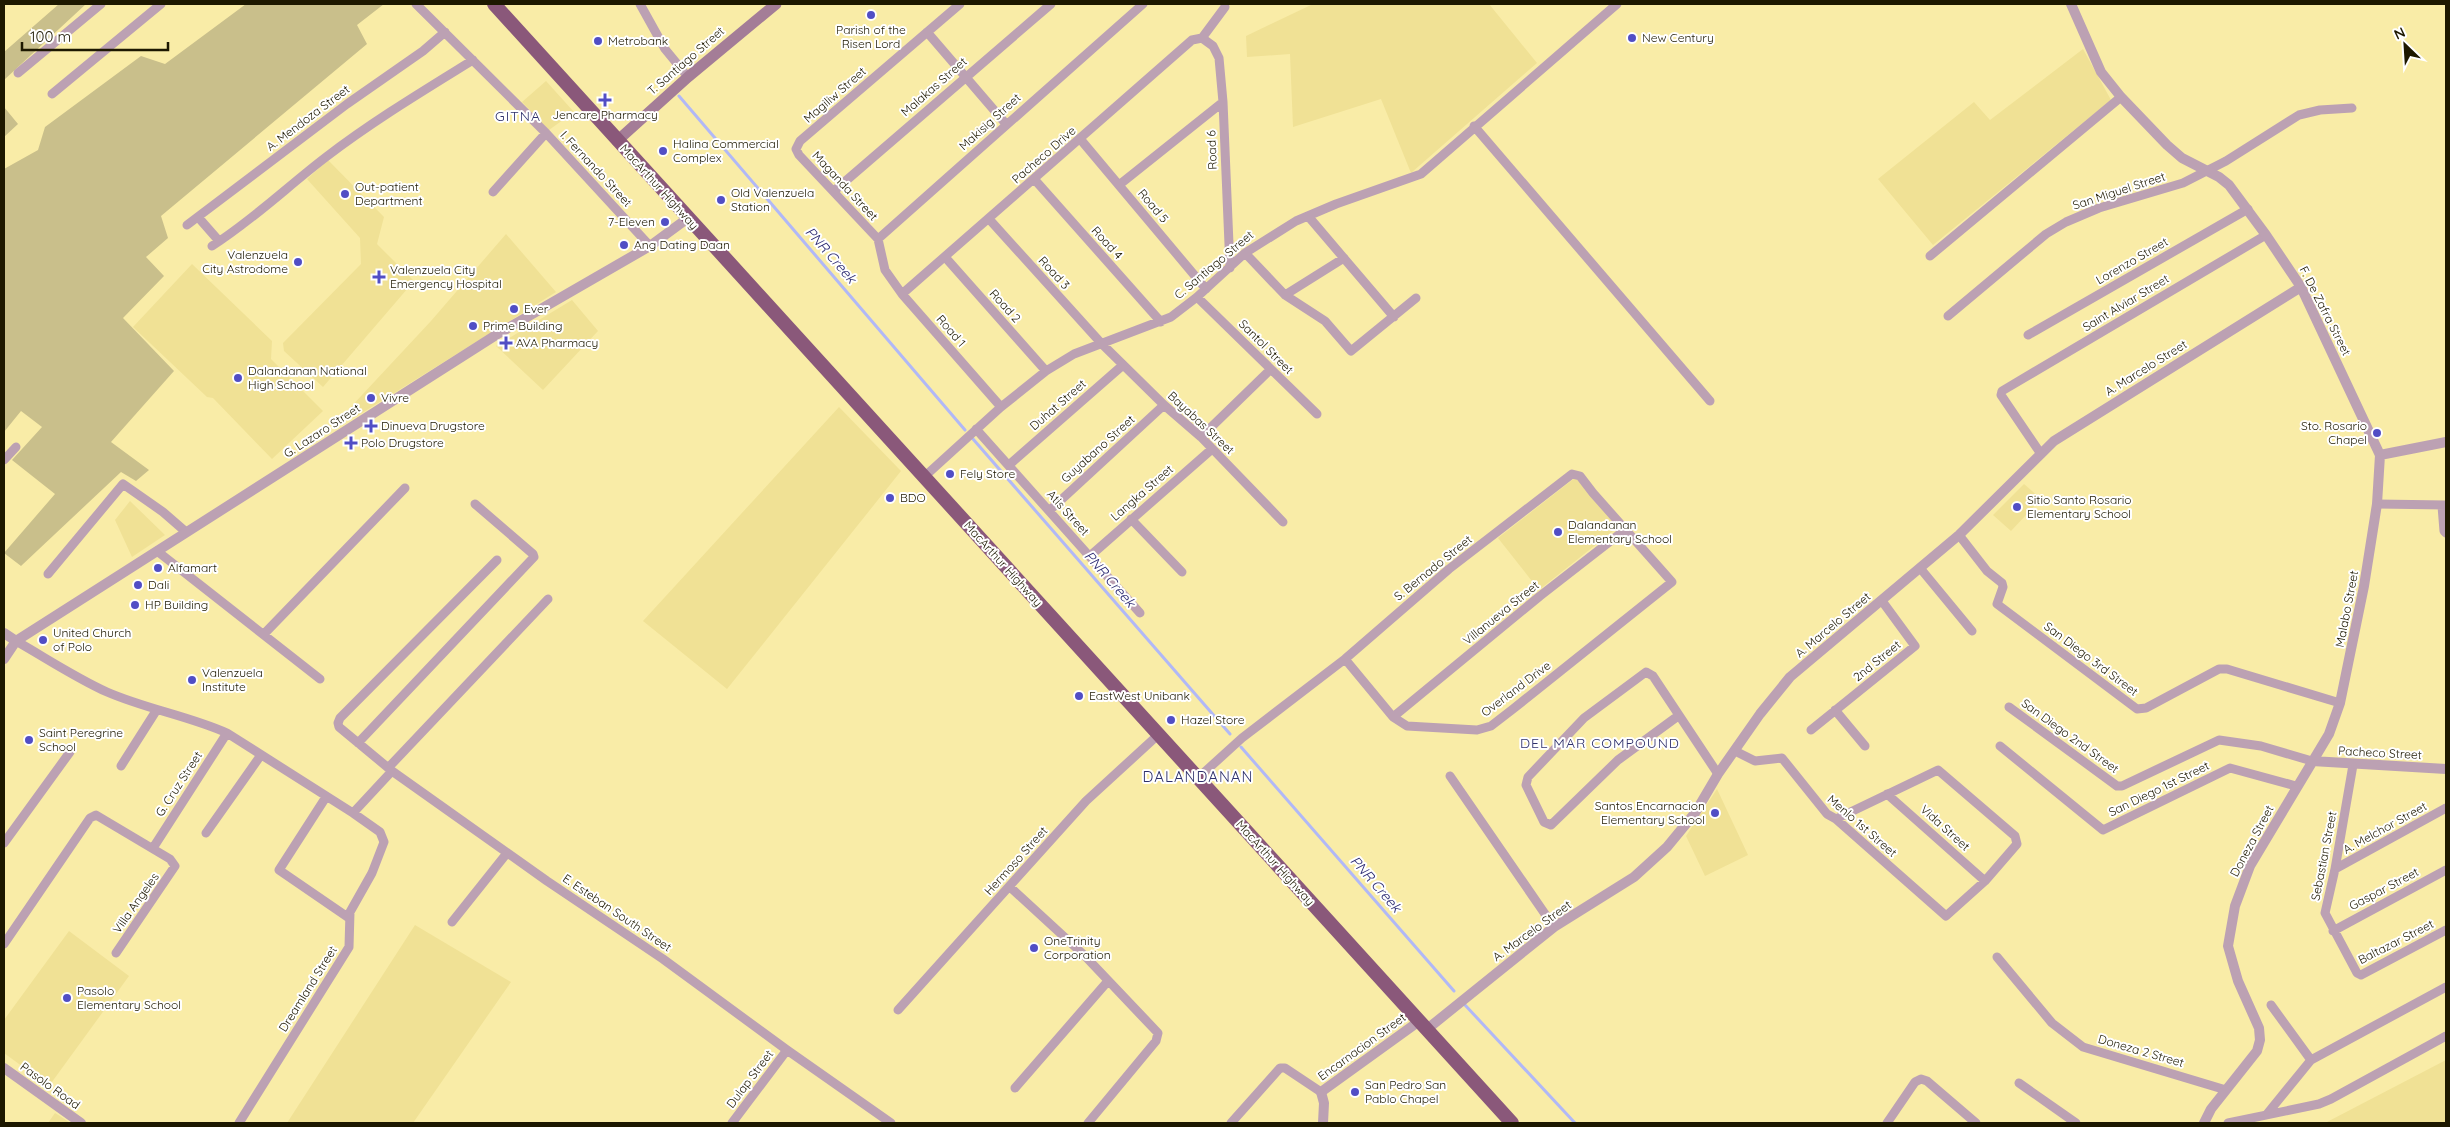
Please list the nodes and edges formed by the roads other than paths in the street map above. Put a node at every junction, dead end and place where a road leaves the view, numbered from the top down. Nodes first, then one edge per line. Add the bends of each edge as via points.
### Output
1 (101, 4) edge
2 (161, 4) edge
3 (416, 4) edge
4 (494, 4) edge
5 (640, 4) edge
6 (776, 4) edge
7 (960, 4) edge
8 (1051, 4) edge
9 (1142, 4) edge
10 (1617, 4) edge
11 (2071, 4) edge
12 (1132, 7) edge
13 (1225, 7) dead end
14 (445, 32) junction
15 (927, 32) junction
16 (1202, 38) junction
17 (473, 60) junction
18 (18, 73) dead end
19 (966, 76) junction
20 (688, 77) junction
21 (52, 94) dead end
22 (2121, 97) junction
23 (1223, 102) junction
24 (2352, 108) dead end
25 (1006, 124) junction
26 (1474, 126) junction
27 (546, 134) junction
28 (1081, 140) junction
29 (617, 141) junction
30 (796, 149) joint
31 (2208, 171) junction
32 (1034, 180) junction
33 (1119, 184) junction
34 (834, 191) junction
35 (493, 192) dead end
36 (2248, 209) junction
37 (1308, 216) junction
38 (198, 217) junction
39 (688, 218) junction
40 (989, 219) junction
41 (187, 225) dead end
42 (2266, 235) junction
43 (878, 239) junction
44 (650, 246) junction
45 (1245, 253) junction
46 (1930, 256) dead end
47 (945, 257) junction
48 (1344, 258) junction
49 (1230, 268) junction
50 (2301, 287) junction
51 (1206, 289) junction
52 (902, 294) junction
53 (1285, 295) junction
54 (1197, 297) junction
55 (1416, 298) dead end
56 (1948, 316) dead end
57 (1394, 317) junction
58 (1161, 322) junction
59 (2028, 335) dead end
60 (1101, 343) junction
61 (1123, 365) junction
62 (1270, 370) junction
63 (1046, 371) junction
64 (1710, 401) dead end
65 (1164, 406) junction
66 (1001, 407) junction
67 (1317, 414) dead end
68 (976, 429) junction
69 (1201, 436) junction
70 (2446, 442) edge
71 (16, 446) dead end
72 (1212, 449) junction
73 (2041, 454) junction
74 (2380, 455) junction
75 (4, 460) edge
76 (1009, 465) junction
77 (924, 477) junction
78 (405, 488) dead end
79 (475, 504) dead end
80 (2377, 504) junction
81 (2444, 505) edge
82 (1049, 511) junction
83 (1131, 519) junction
84 (1283, 522) dead end
85 (1626, 529) junction
86 (186, 532) junction
87 (2446, 533) edge
88 (1958, 535) junction
89 (157, 550) junction
90 (1090, 556) junction
91 (497, 560) dead end
92 (1920, 568) junction
93 (1182, 572) dead end
94 (48, 574) dead end
95 (1672, 582) joint
96 (548, 599) dead end
97 (1882, 601) junction
98 (1140, 613) dead end
99 (1972, 631) dead end
100 (4, 633) edge
101 (264, 634) junction
102 (16, 641) junction
103 (4, 658) edge
104 (1345, 659) junction
105 (320, 680) dead end
106 (2340, 703) junction
107 (2009, 706) dead end
108 (1835, 710) junction
109 (156, 711) junction
110 (1678, 716) junction
111 (1393, 718) junction
112 (1811, 730) dead end
113 (227, 733) junction
114 (1158, 735) junction
115 (358, 743) junction
116 (1865, 746) dead end
117 (2000, 746) dead end
118 (1735, 751) junction
119 (70, 752) dead end
120 (261, 754) junction
121 (2312, 761) junction
122 (2353, 765) junction
123 (121, 766) dead end
124 (2446, 769) edge
125 (390, 770) junction
126 (1718, 774) junction
127 (1450, 776) dead end
128 (1198, 778) junction
129 (2296, 786) junction
130 (1887, 794) junction
131 (326, 796) junction
132 (2446, 808) edge
133 (352, 813) junction
134 (1836, 819) junction
135 (206, 833) dead end
136 (4, 843) edge
137 (153, 848) junction
138 (507, 853) junction
139 (2335, 869) junction
140 (2446, 870) edge
141 (1985, 881) junction
142 (1010, 887) junction
143 (348, 918) junction
144 (452, 922) dead end
145 (1554, 927) junction
146 (2446, 930) edge
147 (2333, 931) junction
148 (4, 944) edge
149 (116, 953) dead end
150 (1997, 957) dead end
151 (2357, 973) joint
152 (1108, 981) junction
153 (2446, 987) edge
154 (2271, 1006) dead end
155 (898, 1010) dead end
156 (1422, 1026) junction
157 (2446, 1036) edge
158 (787, 1050) junction
159 (2311, 1060) junction
160 (4, 1068) edge
161 (2018, 1083) dead end
162 (1015, 1088) dead end
163 (2226, 1090) junction
164 (1321, 1092) junction
165 (2267, 1114) junction
166 (82, 1123) edge
167 (239, 1123) edge
168 (732, 1123) edge
169 (891, 1123) edge
170 (1088, 1123) edge
171 (1231, 1123) edge
172 (1323, 1123) edge
173 (1512, 1123) edge
174 (1888, 1123) edge
175 (1976, 1123) edge
176 (2076, 1123) edge
177 (2204, 1123) edge
178 (2228, 1123) edge

1 - 18 street
2 - 21 street
3 - 14 street, I. Fernando Street
4 - 29 highway, MacArthur Highway
5 - 20 street via 661,43
6 - 20 main road, T. Santiago Street
7 - 15 street, Magiliw Street
8 - 19 street, Malakas Street
9 - 12 street, Makisig Street
10 - 26 street, C. Santiago Street
11 - 22 street, F. De Zafra Street via 2101,72
12 - 25 street, Makisig Street
13 - 16 street
14 - 17 street, I. Fernando Street
14 - 38 street, A. Mendoza Street
15 - 19 street
15 - 30 street, Magiliw Street via 800,141
16 - 23 street, Road 6 via 1213,46 1218,58
16 - 28 street, Pacheco Drive via 1192,40
17 - 27 street, I. Fernando Street
17 - 38 street via 390,111 215,243
19 - 25 street
19 - 34 street, Malakas Street
20 - 29 main road, T. Santiago Street
22 - 31 street, F. De Zafra Street via 2167,146
22 - 46 street
23 - 33 street
23 - 49 street, Road 6
24 - 31 street, San Miguel Street via 2299,115
25 - 43 street, Makisig Street
26 - 37 street, C. Santiago Street via 1421,174
26 - 64 street
27 - 35 street
27 - 44 street, I. Fernando Street
28 - 32 street, Pacheco Drive
28 - 33 street, Road 5
29 - 39 highway, MacArthur Highway
30 - 34 street, Maganda Street
31 - 36 street, F. De Zafra Street via 2229,185
31 - 56 street, San Miguel Street via 2183,183 2099,208 2066,222 2046,234
32 - 40 street, Pacheco Drive
32 - 58 street, Road 4
33 - 51 street, Road 5
34 - 43 street, Maganda Street
36 - 42 street, F. De Zafra Street
36 - 59 street, Lorenzo Street
37 - 45 street, C. Santiago Street
37 - 48 street
38 - 41 street, A. Mendoza Street
39 - 44 street, G. Lazaro Street
39 - 77 highway, MacArthur Highway
40 - 47 street, Pacheco Drive
40 - 60 street, Road 3
42 - 50 street, F. De Zafra Street
42 - 73 street, Saint Alviar Street via 2002,391 2001,395
43 - 52 street, Road 1 via 885,270
44 - 86 street, G. Lazaro Street via 496,335
45 - 49 street, C. Santiago Street
45 - 53 street
47 - 52 street, Pacheco Drive
47 - 63 street, Road 2
48 - 53 street
48 - 57 street
49 - 51 street, C. Santiago Street
50 - 73 street, A. Marcelo Street via 2054,441
50 - 74 street, F. De Zafra Street
51 - 54 street, C. Santiago Street
52 - 66 street, Road 1
53 - 57 street via 1325,321 1351,350
54 - 58 street, C. Santiago Street
54 - 62 street, Santol Street
55 - 57 street
58 - 60 street, C. Santiago Street
60 - 61 street, Bayabas Street
60 - 63 street, C. Santiago Street
61 - 65 street, Bayabas Street
61 - 76 street, Duhat Street
62 - 67 street, Santol Street
62 - 69 street
63 - 66 street, C. Santiago Street
65 - 69 street, Bayabas Street
65 - 82 street, Guyabano Street
66 - 68 street, C. Santiago Street
68 - 76 street, Atis Street
68 - 77 street, C. Santiago Street
69 - 72 street, Bayabas Street
70 - 74 street
71 - 75 street
72 - 83 street, Langka Street
72 - 84 street, Bayabas Street
73 - 88 street, A. Marcelo Street
74 - 80 street, Malabo Street
76 - 82 street, Atis Street
77 - 114 highway, MacArthur Highway
78 - 101 street
79 - 115 street via 534,558
80 - 81 street
80 - 106 street, Malabo Street
81 - 87 street
82 - 90 street, Atis Street
83 - 90 street, Langka Street
83 - 93 street
85 - 95 street, S. Bernado Street
85 - 104 street, S. Bernado Street via 1580,476 1572,474 1449,569
85 - 111 street, Villanueva Street
86 - 89 street, G. Lazaro Street
86 - 94 street via 123,484
88 - 92 street, A. Marcelo Street
88 - 106 street, San Diego 3rd Street via 1987,571 2002,583 1997,604 2137,708 2146,708 2213,672 2227,669
89 - 101 street
89 - 102 street, G. Lazaro Street
90 - 98 street, Atis Street
91 - 115 street, E. Esteban South Street via 340,718 339,727
92 - 97 street, A. Marcelo Street
92 - 99 street
95 - 111 street, Overland Drive via 1491,726 1477,730 1435,729 1407,726
96 - 125 street
97 - 108 street, 2nd Street via 1915,646
97 - 118 street, A. Marcelo Street via 1790,677
100 - 102 street
101 - 105 street
102 - 103 street, G. Lazaro Street
102 - 109 street via 106,692
104 - 111 street, Overland Drive
104 - 128 street, S. Bernado Street via 1242,738
106 - 121 street, Malabo Street via 2329,734
107 - 121 street, San Diego 2nd Street via 2117,786 2219,740 2261,746
108 - 112 street, 2nd Street
108 - 116 street
109 - 113 street via 210,725
109 - 123 street
110 - 110 street via 1646,672 1584,718 1528,777 1526,785 1544,822 1551,825 1618,760
110 - 126 street
113 - 120 street
113 - 137 street, G. Cruz Street
114 - 128 highway, MacArthur Highway
114 - 142 street, Hermoso Street via 1086,801
115 - 125 street, E. Esteban South Street
117 - 129 street, San Diego 1st Street via 2103,830 2230,768
118 - 126 street, A. Marcelo Street
118 - 134 street, Menlo 1st Street via 1755,761 1782,758 1809,794
119 - 136 street
120 - 131 street
120 - 135 street
121 - 122 street, Pacheco Street
121 - 129 street, Malabo Street
122 - 124 street, Pacheco Street
122 - 139 street, Sebastian Street
125 - 133 street
125 - 138 street, E. Esteban South Street
126 - 145 street, A. Marcelo Street via 1695,813 1667,847 1634,877
127 - 145 street
128 - 156 highway, MacArthur Highway
129 - 163 street, Doneza Street via 2250,866 2235,906 2228,946 2238,981 2259,1028 2260,1040 2257,1051
130 - 134 street
130 - 141 street, Vida Street
130 - 141 street via 1938,770 2015,836 2016,844
131 - 133 street
131 - 143 street via 279,870
132 - 139 street, A. Melchor Street
133 - 143 street via 380,832 383,847
134 - 141 street, Menlo 1st Street via 1943,915 1948,916
137 - 148 street via 99,815 92,816
137 - 149 street, Villa Angeles via 172,861 175,868
138 - 144 street
138 - 158 street, E. Esteban South Street via 663,959
139 - 147 street, Sebastian Street via 2325,913
140 - 147 street, Gaspar Street
142 - 152 street
142 - 155 street, Hermoso Street
143 - 167 street, Dreamland Street via 349,947
145 - 156 street, A. Marcelo Street
146 - 151 street, Baltazar Street via 2366,974
147 - 151 street, Sebastian Street
150 - 163 street, Doneza 2 Street via 2052,1023 2083,1047
152 - 162 street
152 - 170 street via 1158,1033 1156,1040
153 - 159 street
154 - 159 street
156 - 164 street, Encarnacion Street
156 - 173 highway, MacArthur Highway
157 - 165 street via 2331,1099
158 - 168 street, Dulap Street
158 - 169 street, E. Esteban South Street
159 - 165 street
160 - 166 street, Pasolo Road
161 - 176 street
163 - 177 street, Doneza Street
164 - 171 street via 1280,1068
164 - 172 street, Encarnacion Street
165 - 178 street
174 - 175 street via 1915,1082 1921,1079

